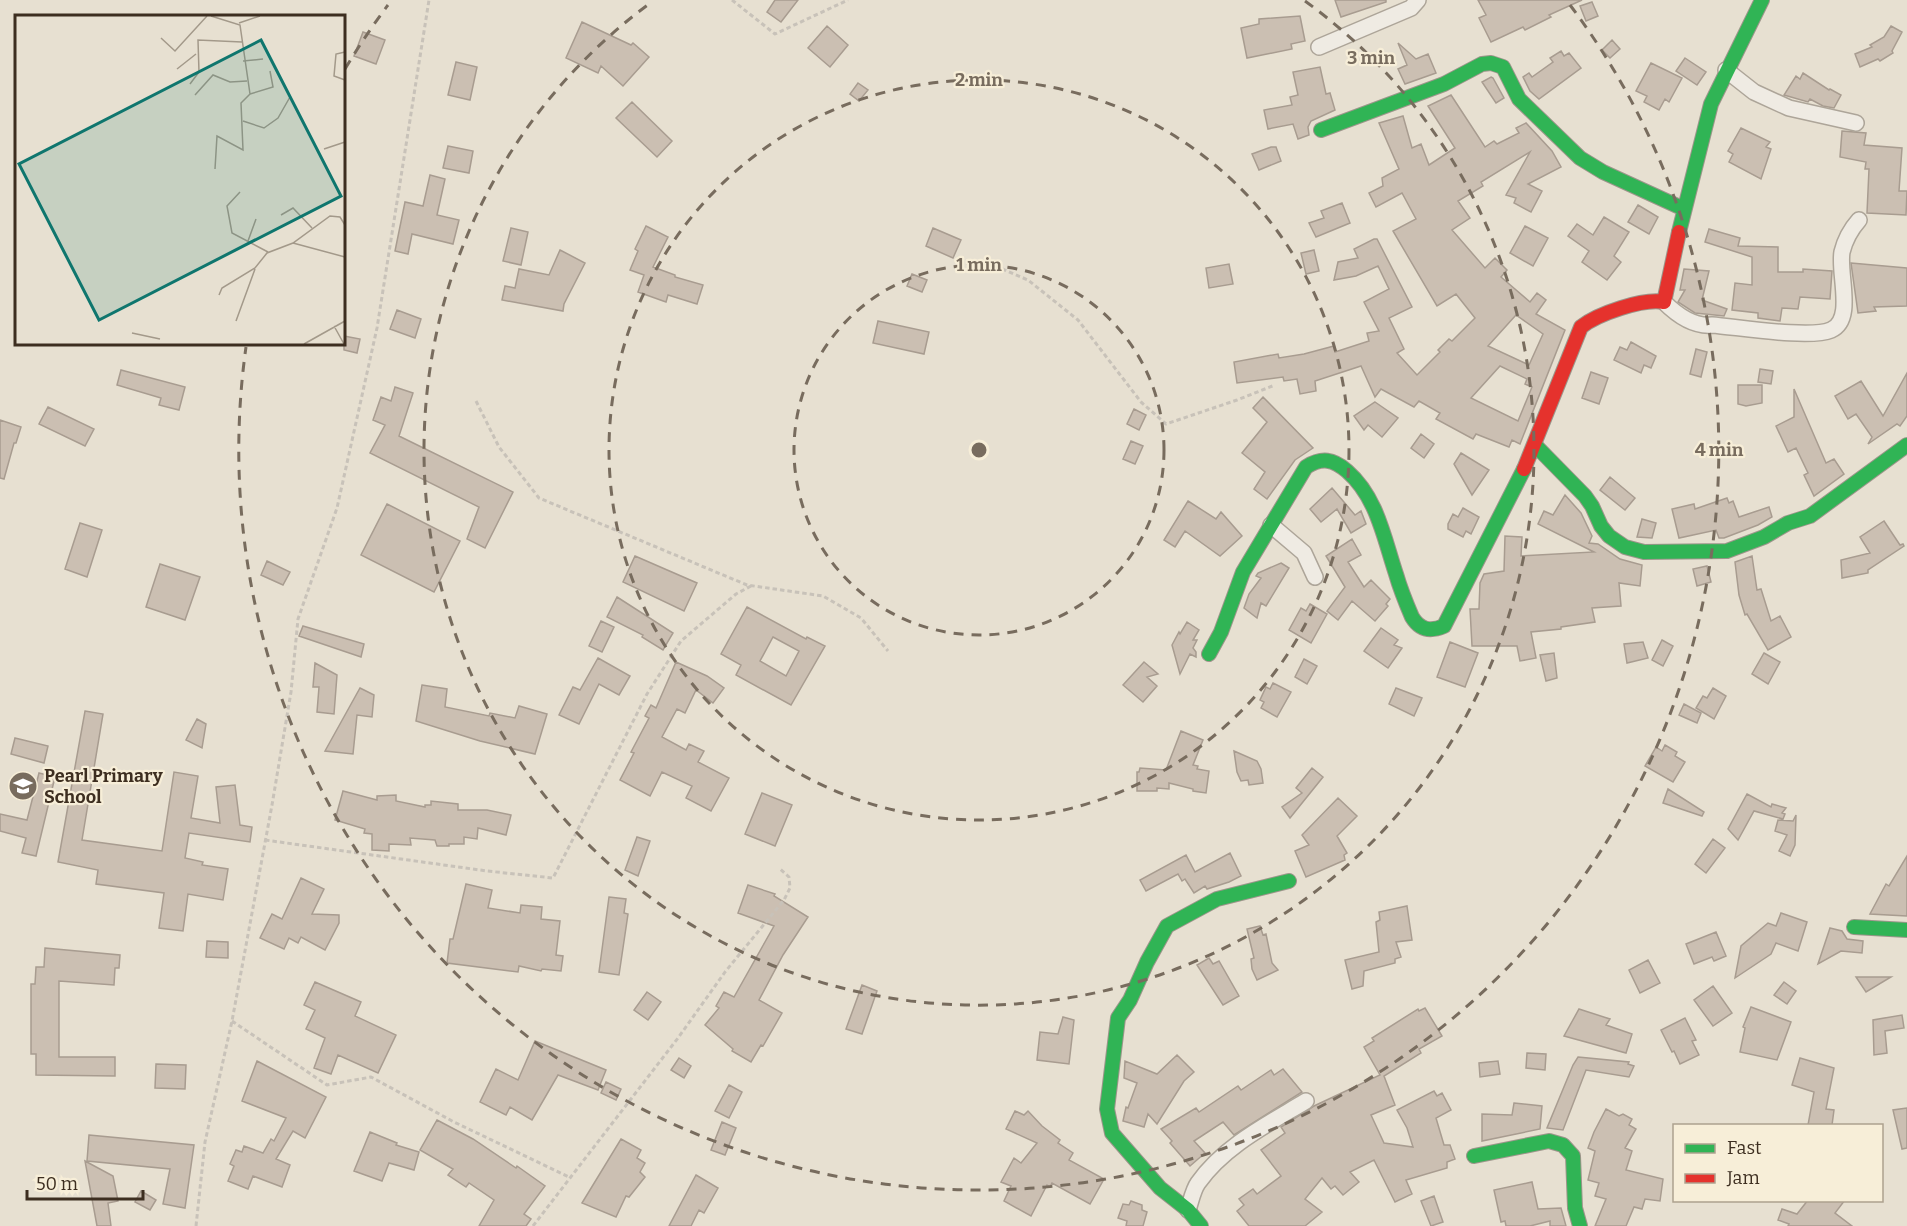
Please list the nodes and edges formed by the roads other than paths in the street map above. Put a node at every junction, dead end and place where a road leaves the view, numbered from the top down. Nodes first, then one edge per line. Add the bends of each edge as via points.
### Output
1 (1418, 0) edge
2 (1762, 0) edge
3 (1318, 47) dead end
4 (1726, 70) junction
5 (1856, 123) dead end
6 (1321, 130) dead end
7 (1684, 209) junction
8 (1859, 220) dead end
9 (1664, 302) junction
10 (1907, 445) edge
11 (1535, 446) junction
12 (1271, 525) junction
13 (1315, 577) dead end
14 (1209, 654) dead end
15 (1289, 881) dead end
16 (1854, 927) dead end
17 (1907, 930) edge
18 (1306, 1101) dead end
19 (1474, 1156) dead end
20 (1188, 1210) junction
21 (1201, 1226) edge
22 (1580, 1226) edge

1 - 3 street via 1411,8
2 - 4 street
4 - 5 street via 1754,92 1789,108
4 - 7 street via 1712,104
6 - 7 street via 1491,63 1503,67 1519,99 1580,158
7 - 9 street
8 - 9 street via 1842,253 1844,316 1831,330 1786,332 1702,326
9 - 11 street via 1650,301 1584,323
10 - 11 street via 1810,516 1764,537 1727,550 1644,552 1623,547 1607,534 1592,505
11 - 12 street via 1448,621 1435,630 1427,630 1413,620 1370,499 1354,477 1334,461 1324,458 1306,467
12 - 13 street via 1304,553
12 - 14 street via 1239,579
15 - 20 street via 1217,899 1167,926 1118,1018 1107,1109 1112,1133 1160,1188
16 - 17 street
18 - 20 street via 1228,1152 1196,1185
19 - 22 street via 1559,1142 1573,1156 1575,1208
20 - 21 street

